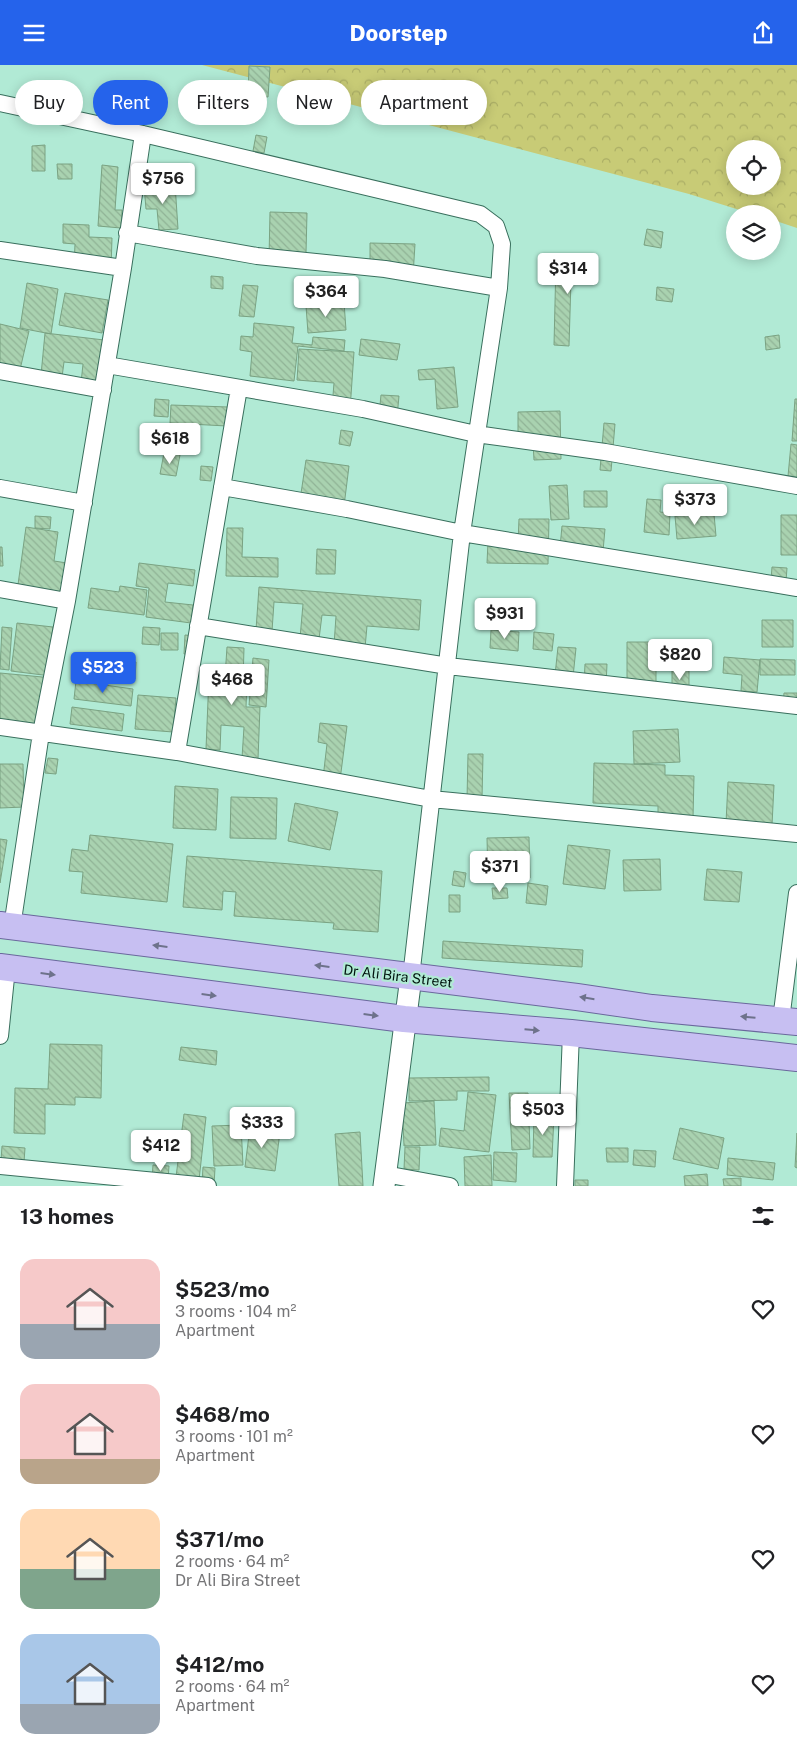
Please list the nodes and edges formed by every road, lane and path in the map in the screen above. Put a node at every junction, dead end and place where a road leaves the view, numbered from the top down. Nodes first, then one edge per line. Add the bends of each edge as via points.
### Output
1 (0, 103) edge
2 (143, 134) junction
3 (127, 233) junction
4 (0, 250) edge
5 (123, 268) junction
6 (499, 288) junction
7 (107, 365) junction
8 (0, 371) edge
9 (239, 388) junction
10 (102, 390) junction
11 (476, 434) junction
12 (797, 486) edge
13 (222, 487) junction
14 (0, 488) edge
15 (84, 503) junction
16 (462, 533) junction
17 (797, 587) edge
18 (0, 589) edge
19 (67, 601) junction
20 (198, 626) junction
21 (448, 666) junction
22 (797, 706) edge
23 (0, 727) edge
24 (41, 733) junction
25 (177, 752) junction
26 (431, 799) junction
27 (797, 834) edge
28 (797, 893) edge
29 (6, 926) edge
30 (4, 968) edge
31 (411, 977) junction
32 (404, 1019) junction
33 (789, 1021) edge
34 (571, 1033) junction
35 (0, 1036) edge
36 (797, 1058) edge
37 (0, 1166) edge
38 (385, 1180) edge
39 (208, 1186) edge
40 (450, 1186) edge
41 (565, 1186) edge

1 - 2 street
2 - 3 street
2 - 6 street via 480,214 496,225 502,244
3 - 5 street
3 - 6 street via 257,256 385,269
4 - 5 street
5 - 7 street
6 - 11 street
7 - 9 street
7 - 10 street
8 - 10 street
9 - 11 street via 362,409
9 - 13 street
10 - 15 street
11 - 12 street via 605,452
11 - 16 street
13 - 16 street
13 - 20 street
14 - 15 street
15 - 19 street
16 - 17 street
16 - 21 street
18 - 19 street
19 - 24 street
20 - 21 street
20 - 25 street
21 - 22 street
21 - 26 street
23 - 24 street
24 - 25 street
24 - 29 street
25 - 26 street
26 - 27 street
26 - 31 street
28 - 33 street
31 -> 29 main road, Dr Ali Bira Street
30 -> 32 main road
30 - 35 street
31 - 32 street
33 -> 31 main road, Dr Ali Bira Street via 652,1008
32 -> 34 main road
32 - 38 street
34 - 36 main road
34 - 41 street
37 - 39 street
38 - 40 street

